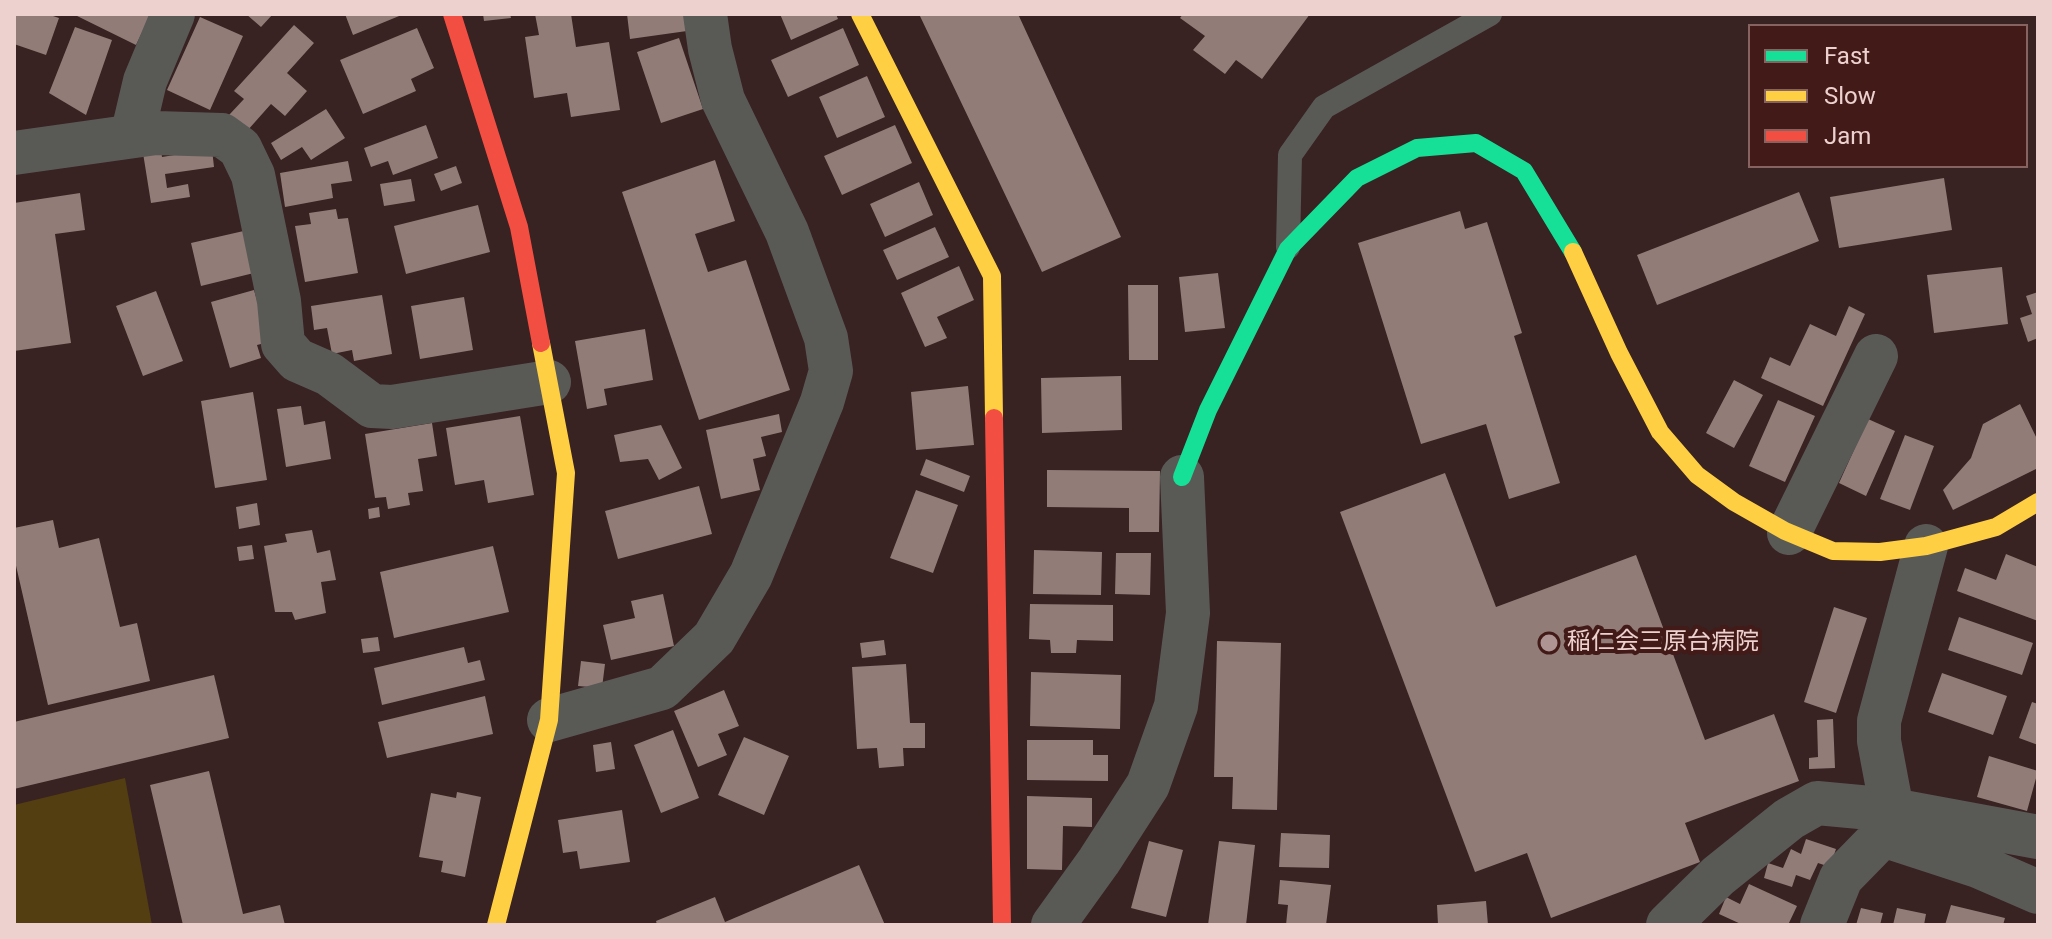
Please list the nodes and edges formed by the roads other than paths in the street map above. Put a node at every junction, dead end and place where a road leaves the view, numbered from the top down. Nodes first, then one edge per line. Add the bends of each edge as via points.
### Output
1 (173, 14) edge
2 (452, 14) edge
3 (705, 14) edge
4 (860, 14) edge
5 (1490, 14) edge
6 (132, 136) junction
7 (14, 153) edge
8 (1288, 249) junction
9 (1876, 356) dead end
10 (549, 382) junction
11 (1182, 477) joint
12 (2033, 511) edge
13 (1789, 533) junction
14 (1926, 546) junction
15 (549, 720) junction
16 (1887, 822) junction
17 (2038, 837) edge
18 (2038, 892) edge
19 (496, 925) edge
20 (1002, 925) edge
21 (1053, 925) edge
22 (1668, 925) edge
23 (1822, 925) edge

1 - 6 street via 145,81
2 - 10 street via 519,227
3 - 15 street via 723,100 787,232 826,338 831,371 751,575 714,638 662,688
4 - 20 street via 992,276
5 - 8 lane via 1324,107 1290,155
6 - 7 street
6 - 10 street via 222,135 240,148 253,175 283,344 297,360 329,374 372,406
8 - 11 street via 1208,410
8 - 13 street via 1357,178 1417,148 1476,143 1524,171 1581,265 1660,432 1697,475
9 - 13 street
10 - 15 street via 566,473
11 - 21 street via 1188,613 1176,706 1148,785
12 - 14 street
13 - 14 street via 1833,551
14 - 16 street via 1879,721
15 - 19 street
16 - 17 street
16 - 18 street
16 - 22 street via 1817,803 1718,876
16 - 23 street via 1841,878

